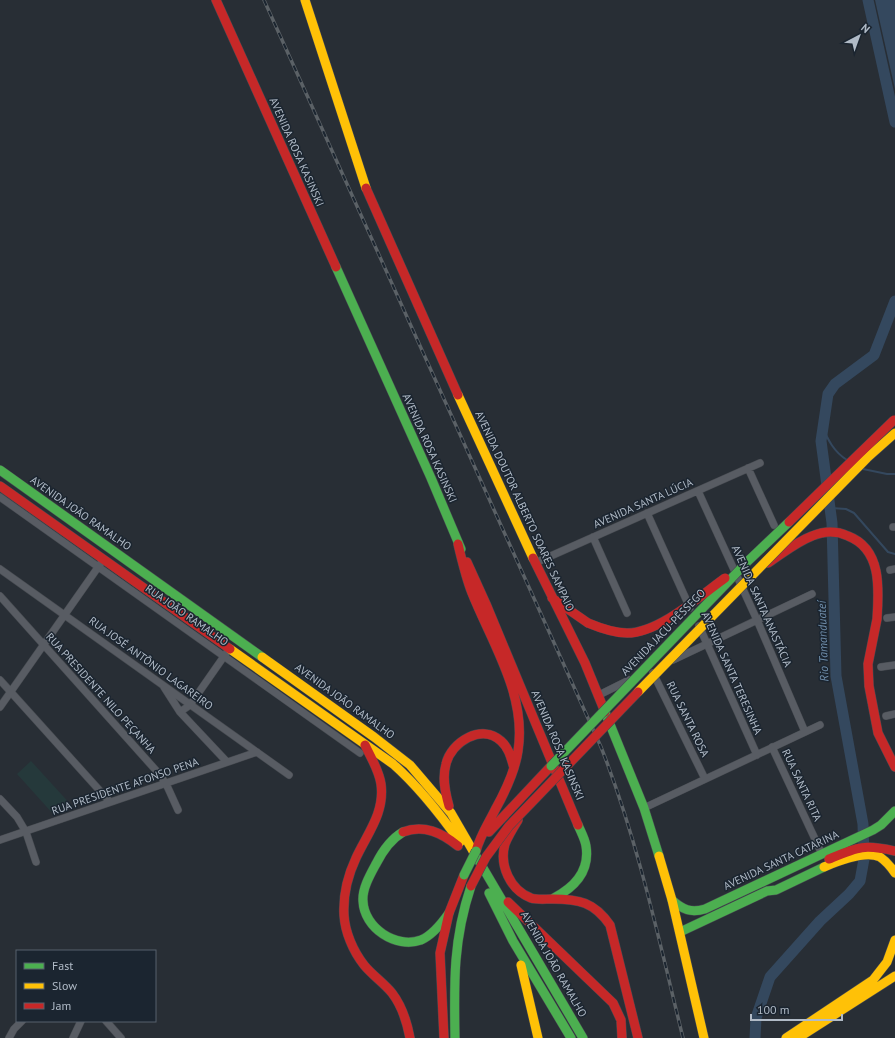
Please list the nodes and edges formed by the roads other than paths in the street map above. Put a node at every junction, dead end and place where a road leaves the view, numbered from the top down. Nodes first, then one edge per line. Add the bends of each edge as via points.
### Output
1 (216, 0) edge
2 (306, 0) edge
3 (894, 419) edge
4 (895, 433) edge
5 (760, 463) dead end
6 (748, 468) junction
7 (0, 470) edge
8 (0, 486) edge
9 (698, 491) junction
10 (0, 497) edge
11 (647, 513) junction
12 (774, 525) dead end
13 (593, 537) junction
14 (458, 544) junction
15 (748, 561) junction
16 (101, 563) junction
17 (535, 563) junction
18 (0, 569) edge
19 (756, 572) junction
20 (812, 594) dead end
21 (0, 596) edge
22 (552, 598) junction
23 (627, 613) dead end
24 (64, 615) junction
25 (895, 616) edge
26 (887, 618) dead end
27 (757, 620) junction
28 (707, 644) junction
29 (43, 645) junction
30 (227, 652) junction
31 (895, 665) edge
32 (881, 667) dead end
33 (652, 670) junction
34 (0, 680) edge
35 (163, 685) junction
36 (10, 692) junction
37 (599, 695) junction
38 (190, 705) junction
39 (0, 707) edge
40 (180, 712) junction
41 (895, 714) edge
42 (886, 716) dead end
43 (820, 725) dead end
44 (805, 732) junction
45 (772, 747) junction
46 (362, 749) junction
47 (257, 752) junction
48 (757, 755) junction
49 (227, 762) junction
50 (895, 767) edge
51 (514, 768) junction
52 (289, 775) dead end
53 (705, 779) junction
54 (166, 783) junction
55 (0, 799) edge
56 (110, 802) junction
57 (644, 808) junction
58 (178, 810) dead end
59 (522, 812) junction
60 (451, 813) junction
61 (892, 814) edge
62 (26, 832) junction
63 (0, 840) edge
64 (895, 842) edge
65 (852, 849) junction
66 (874, 850) junction
67 (895, 851) edge
68 (471, 852) junction
69 (822, 854) junction
70 (36, 862) dead end
71 (895, 873) edge
72 (497, 892) junction
73 (551, 899) junction
74 (672, 900) junction
75 (449, 913) junction
76 (680, 932) junction
77 (895, 940) edge
78 (513, 941) junction
79 (895, 976) edge
80 (455, 1007) junction
81 (21, 1022) edge
82 (81, 1022) edge
83 (107, 1022) edge
84 (535, 1033) edge
85 (9, 1038) edge
86 (73, 1038) edge
87 (121, 1038) edge
88 (410, 1038) edge
89 (444, 1038) edge
90 (456, 1038) edge
91 (464, 1038) edge
92 (538, 1038) edge
93 (571, 1038) edge
94 (583, 1038) edge
95 (622, 1038) edge
96 (638, 1038) edge
97 (704, 1038) edge
98 (786, 1038) edge
99 (798, 1038) edge

1 - 14 main road, AVENIDA ROSA KASINSKI
2 - 17 main road, AVENIDA DOUTOR ALBERTO SOARES SAMPAIO via 366,186
3 - 15 main road, AVENIDA JACU-PÊSSEGO, bridge
4 - 19 main road, bridge via 867,458
5 - 6 street, AVENIDA SANTA LÚCIA
6 - 9 street, AVENIDA SANTA LÚCIA
6 - 12 street
7 - 60 main road, AVENIDA JOÃO RAMALHO via 392,750 418,773
8 - 16 main road, AVENIDA JOÃO RAMALHO
9 - 11 street, AVENIDA SANTA LÚCIA
9 - 27 street, AVENIDA SANTA ANASTÁCIA
10 - 16 street
11 - 13 street, AVENIDA SANTA LÚCIA
11 - 28 street, AVENIDA SANTA TERESINHA
13 - 17 street, AVENIDA SANTA LÚCIA
13 - 23 street
14 - 51 main road via 472,592 516,702 520,733
14 - 73 main road, AVENIDA ROSA KASINSKI via 486,604 586,845 586,860 577,882 570,889
15 - 22 main road, bridge via 668,620 643,632 629,634 601,629
15 - 68 main road, AVENIDA JACU-PÊSSEGO, bridge
16 - 24 street
16 - 30 main road, AVENIDA JOÃO RAMALHO
17 - 22 main road, AVENIDA DOUTOR ALBERTO SOARES SAMPAIO
18 - 24 street, RUA JOSÉ ANTÔNIO LAGAREIRO
19 - 50 main road, bridge via 808,538 827,532 846,534 870,552 877,572 878,593 877,619 868,664 869,680 878,732
19 - 59 main road, bridge
20 - 27 street
21 - 29 street, RUA PRESIDENTE NILO PEÇANHA
22 - 37 main road, AVENIDA DOUTOR ALBERTO SOARES SAMPAIO
24 - 29 street
24 - 35 street, RUA JOSÉ ANTÔNIO LAGAREIRO
25 - 26 street
27 - 28 street
27 - 44 street, AVENIDA SANTA ANASTÁCIA
28 - 33 street
28 - 48 street, AVENIDA SANTA TERESINHA
29 - 36 street
29 - 54 street, RUA PRESIDENTE NILO PEÇANHA
30 - 38 street
30 - 46 main road, AVENIDA JOÃO RAMALHO
31 - 32 street
33 - 37 street
33 - 53 street, RUA SANTA ROSA
34 - 36 street
35 - 38 street, RUA JOSÉ ANTÔNIO LAGAREIRO
35 - 40 street
36 - 39 street
36 - 56 street
37 - 57 main road, AVENIDA DOUTOR ALBERTO SOARES SAMPAIO
38 - 40 street
38 - 47 street, RUA JOSÉ ANTÔNIO LAGAREIRO
40 - 49 street
41 - 42 street
43 - 44 street
44 - 45 street
45 - 48 street
45 - 69 street, RUA SANTA RITA
46 - 68 main road, AVENIDA JOÃO RAMALHO via 393,764 421,791
46 - 88 main road via 379,776 381,806 377,820 356,858 350,875 344,914 347,931 357,955 392,994 403,1013
47 - 49 street, RUA PRESIDENTE AFONSO PENA
47 - 52 street, RUA JOSÉ ANTÔNIO LAGAREIRO
48 - 53 street
49 - 54 street, RUA PRESIDENTE AFONSO PENA
51 - 60 main road via 511,755 502,741 482,733 468,736 451,752 446,761 445,792
51 - 68 main road via 496,809
53 - 57 street
54 - 56 street, RUA PRESIDENTE AFONSO PENA
54 - 58 street, RUA PRESIDENTE NILO PEÇANHA
55 - 62 street via 17,817
56 - 62 street, RUA PRESIDENTE AFONSO PENA
57 - 74 main road, AVENIDA DOUTOR ALBERTO SOARES SAMPAIO
59 - 73 main road, bridge via 505,846 504,864 508,876 513,884 530,897
59 - 80 main road, bridge via 486,857 471,886 456,938
60 - 72 main road, AVENIDA JOÃO RAMALHO
61 - 65 main road, AVENIDA SANTA CATARINA
62 - 63 street, RUA PRESIDENTE AFONSO PENA
62 - 70 street
64 - 66 main road, AVENIDA SANTA CATARINA
65 - 66 main road, AVENIDA SANTA CATARINA
65 - 69 main road, AVENIDA SANTA CATARINA
65 - 76 main road, AVENIDA SANTA CATARINA via 783,880 768,891
66 - 67 main road, AVENIDA SANTA CATARINA
66 - 71 main road
68 - 75 main road, AVENIDA JACU-PÊSSEGO, bridge
68 - 75 main road via 435,831 414,828 404,831 385,846 366,884 363,903 366,914 387,937 399,942 415,942 432,934
68 - 78 main road, AVENIDA JOÃO RAMALHO
69 - 74 main road, AVENIDA SANTA CATARINA via 705,909 689,912
72 - 94 main road, AVENIDA JOÃO RAMALHO
72 - 95 main road via 613,1003 622,1023
73 - 96 main road via 582,901 597,909 606,918
74 - 76 main road, AVENIDA DOUTOR ALBERTO SOARES SAMPAIO
75 - 89 main road via 440,953
76 - 97 main road, AVENIDA DOUTOR ALBERTO SOARES SAMPAIO
77 - 98 main road via 888,962 873,980
78 - 84 main road via 526,983
78 - 93 main road, AVENIDA JOÃO RAMALHO
79 - 99 main road
80 - 90 main road
80 - 91 main road
81 - 85 street
82 - 86 street
83 - 87 street
84 - 92 main road

